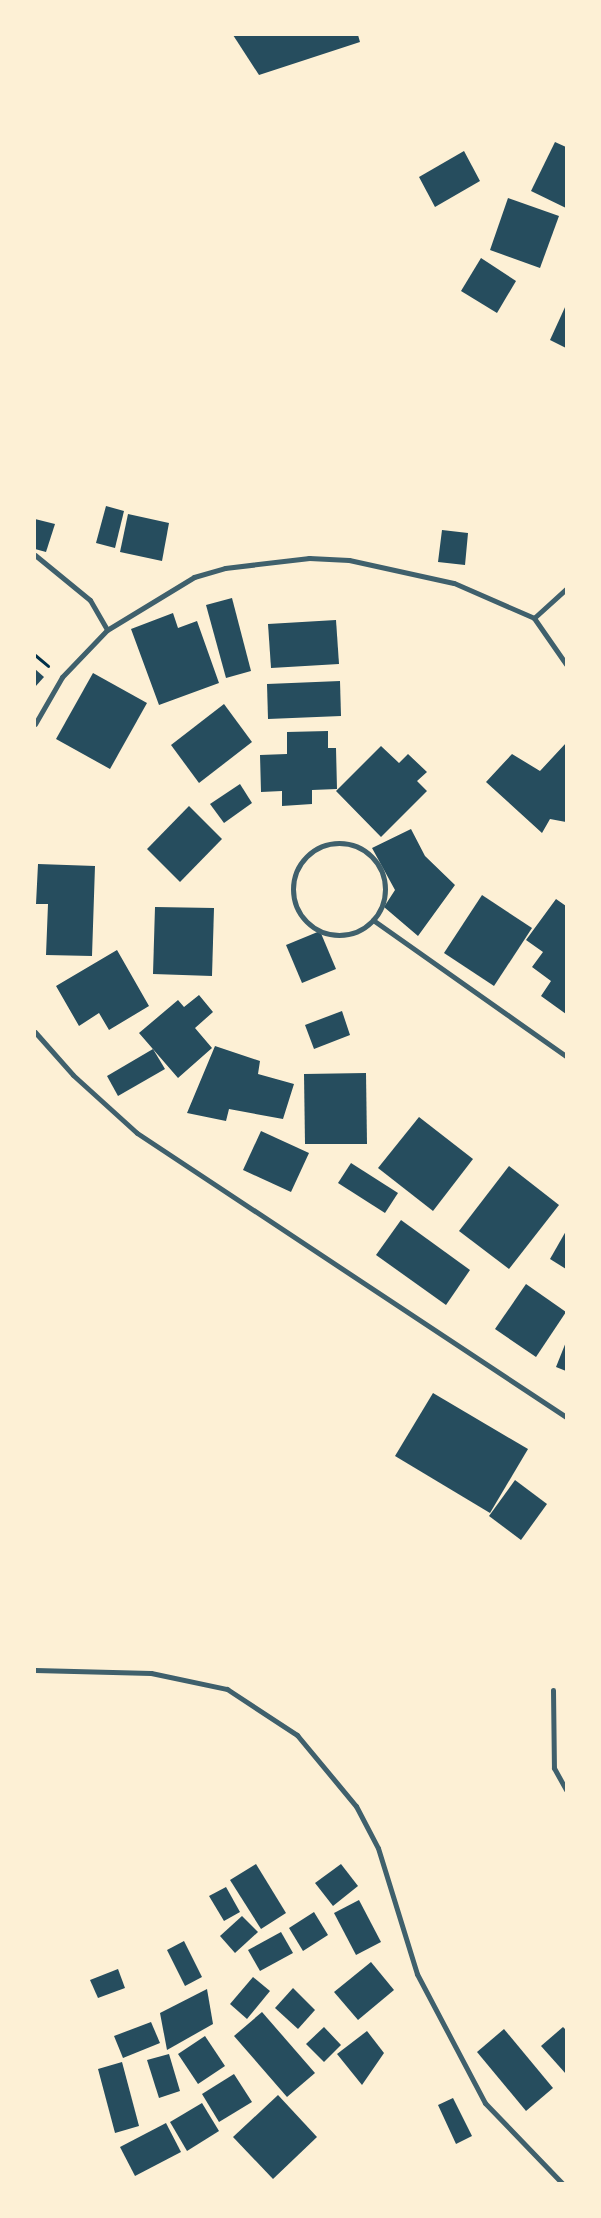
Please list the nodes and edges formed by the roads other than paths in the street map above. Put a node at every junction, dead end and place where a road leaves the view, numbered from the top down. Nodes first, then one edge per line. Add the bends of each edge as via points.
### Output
1 (35, 555) edge
2 (566, 589) edge
3 (534, 618) junction
4 (108, 630) junction
5 (566, 664) edge
6 (35, 724) edge
7 (373, 920) junction
8 (35, 1032) edge
9 (566, 1056) edge
10 (566, 1417) edge
11 (35, 1670) edge
12 (553, 1690) dead end
13 (566, 1790) edge
14 (562, 2183) edge

1 - 4 street via 90,600
2 - 3 street
3 - 4 street via 454,583 349,560 309,558 225,568 194,577
3 - 5 street
4 - 6 street via 62,678
7 - 7 street via 357,932 337,935 317,930 301,916 293,897 294,876 305,858 322,846 342,842 362,848 377,862 385,881 384,902
7 - 9 street
8 - 10 street via 73,1075 144,1138
11 - 14 street via 151,1672 226,1689 297,1735 356,1806 378,1848 417,1974 485,2103
12 - 13 street via 554,1768

